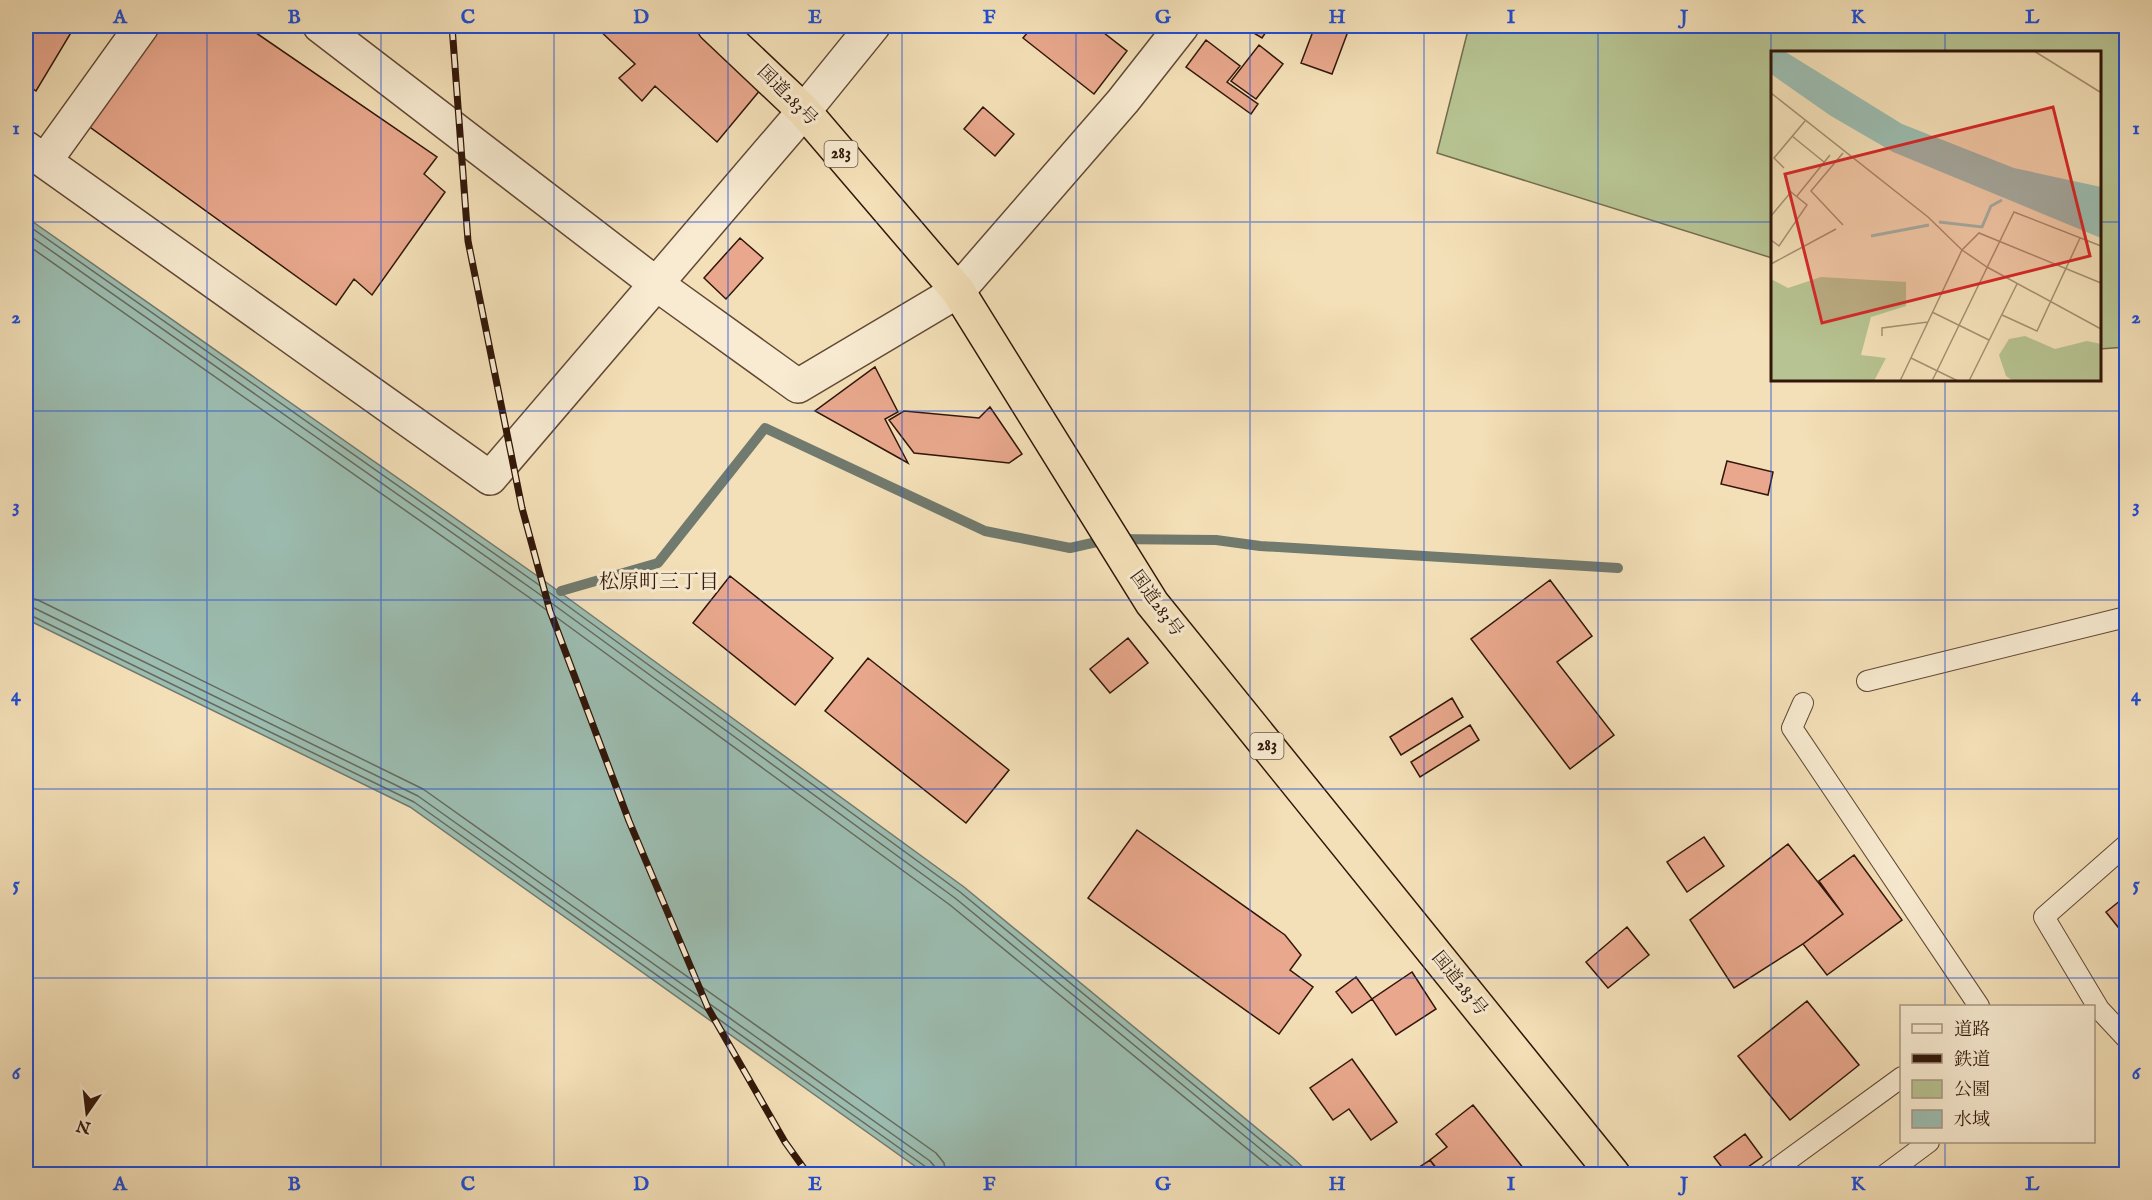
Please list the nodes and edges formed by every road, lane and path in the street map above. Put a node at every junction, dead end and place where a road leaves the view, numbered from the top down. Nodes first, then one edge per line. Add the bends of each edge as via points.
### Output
1 (142, 26) edge
2 (320, 26) edge
3 (714, 26) edge
4 (873, 26) edge
5 (1182, 26) edge
6 (804, 111) junction
7 (35, 154) edge
8 (655, 283) junction
9 (958, 291) junction
10 (2127, 617) edge
11 (1868, 681) dead end
12 (1803, 704) dead end
13 (2127, 845) edge
14 (1978, 1005) edge
15 (2092, 1005) edge
16 (2096, 1012) edge
17 (2127, 1038) edge
18 (1900, 1078) edge
19 (1928, 1143) edge
20 (1613, 1174) edge
21 (1769, 1174) edge
22 (1886, 1174) edge

1 - 7 street
2 - 8 street
3 - 6 highway, 国道283号 / 283
4 - 6 street
5 - 9 street via 1123,101
6 - 8 street
6 - 9 highway, 国道283号 / 283
7 - 8 street via 490,478
8 - 9 street via 798,386
9 - 20 highway, 国道283号 / 283 via 1152,603
10 - 11 lane
12 - 14 lane via 1792,728
13 - 15 lane via 2044,917
16 - 17 lane
18 - 21 lane
19 - 22 lane

